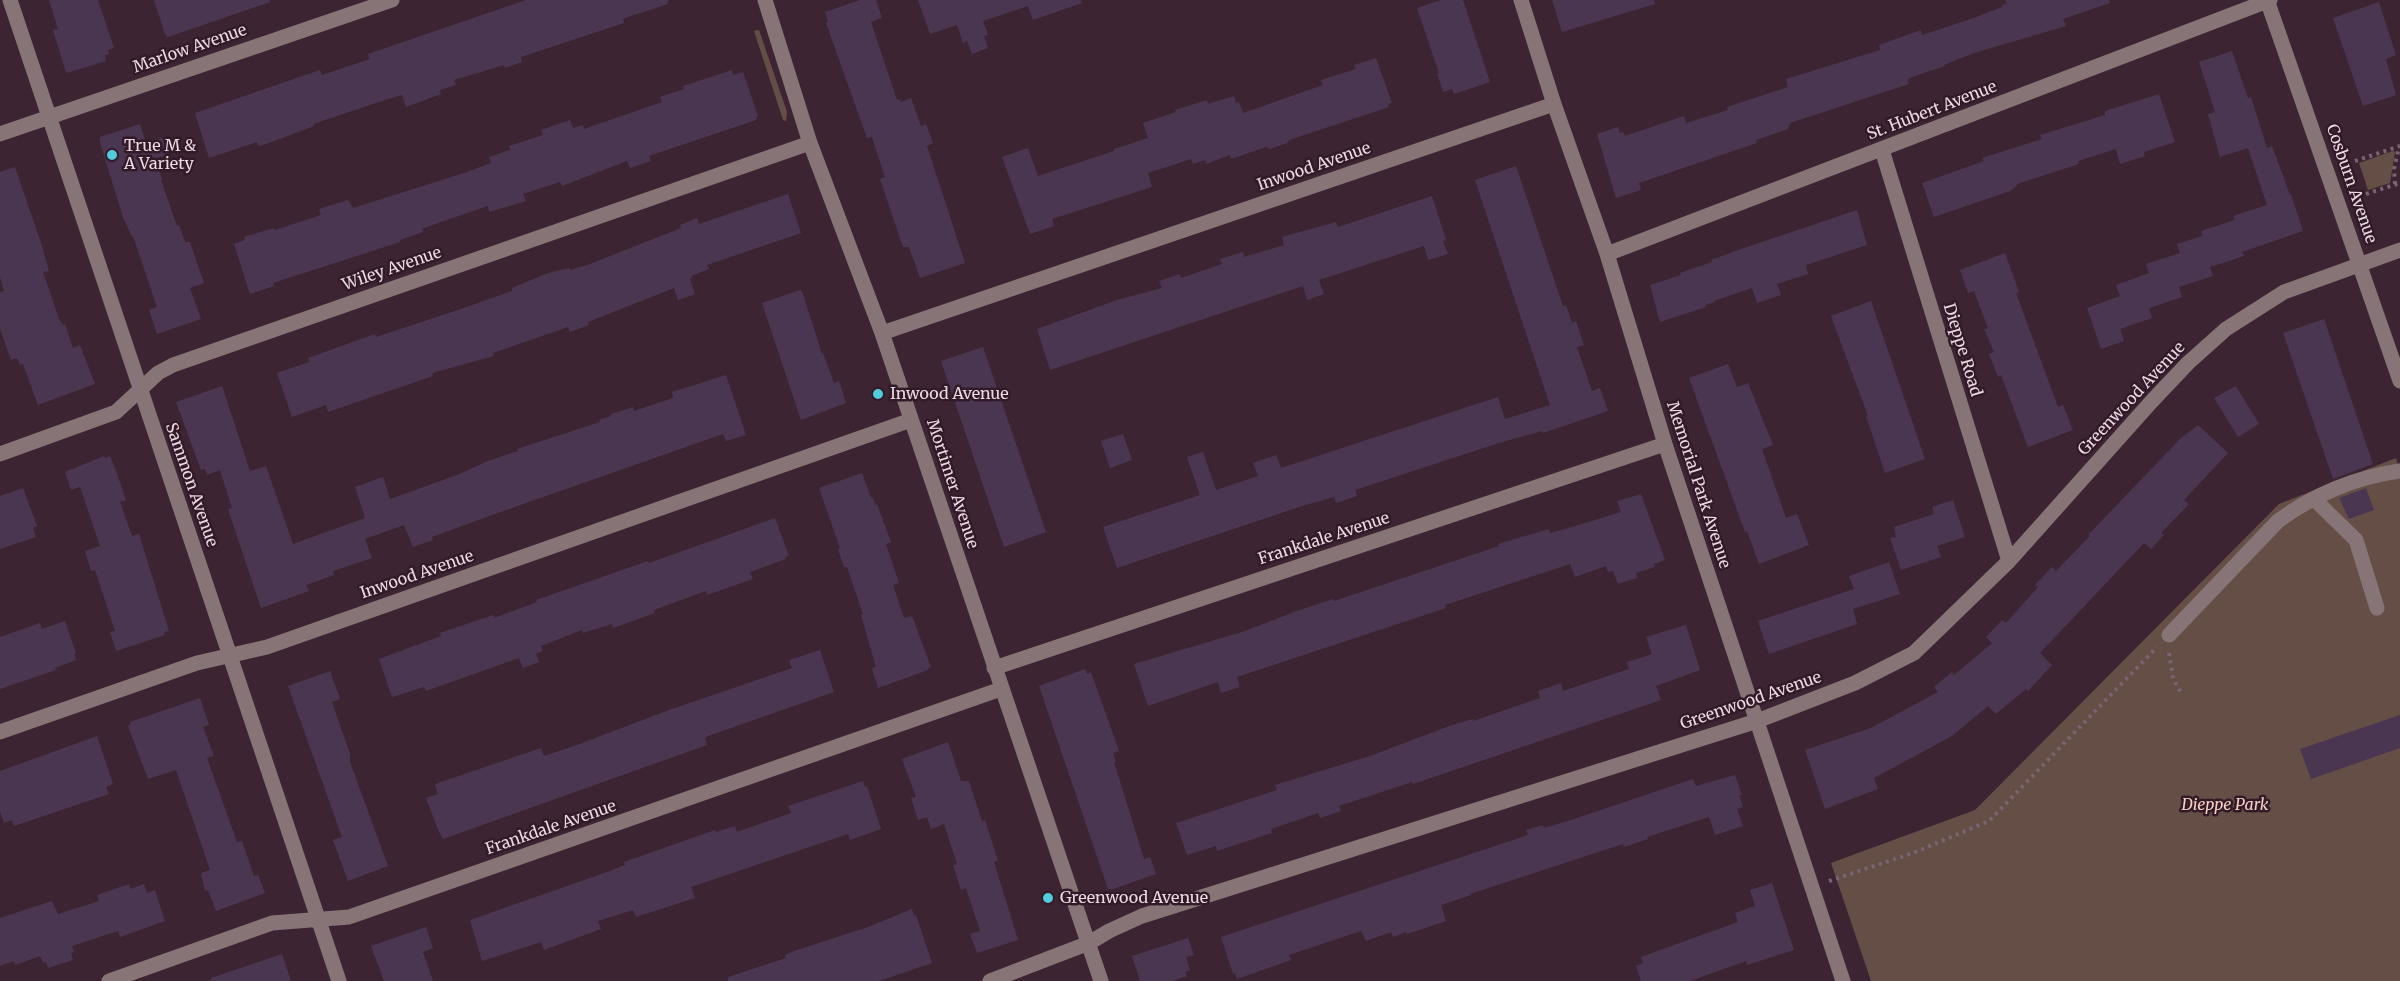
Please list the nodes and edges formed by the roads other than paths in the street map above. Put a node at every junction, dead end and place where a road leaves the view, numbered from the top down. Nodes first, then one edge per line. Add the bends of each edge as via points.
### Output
1 (10, 0) edge
2 (392, 0) edge
3 (765, 0) edge
4 (1521, 0) edge
5 (2268, 0) edge
6 (1554, 104) junction
7 (49, 117) junction
8 (0, 134) edge
9 (810, 143) junction
10 (1882, 150) junction
11 (2400, 250) edge
12 (1607, 254) junction
13 (2360, 264) junction
14 (882, 333) junction
15 (2400, 381) edge
16 (140, 391) junction
17 (911, 420) junction
18 (1665, 444) junction
19 (0, 453) edge
20 (2400, 471) edge
21 (2314, 499) junction
22 (2009, 561) junction
23 (2377, 608) dead end
24 (2169, 635) road end
25 (230, 656) junction
26 (994, 668) junction
27 (1001, 689) junction
28 (1757, 720) junction
29 (0, 732) edge
30 (319, 920) junction
31 (1089, 943) junction
32 (109, 981) edge
33 (339, 981) edge
34 (990, 981) edge
35 (1101, 981) edge
36 (1842, 981) edge

1 - 7 street, Sammon Avenue
2 - 7 street, Marlow Avenue
3 - 9 street, Mortimer Avenue
4 - 6 street, Memorial Park Avenue
5 - 10 street, St. Hubert Avenue
5 - 13 street, Cosburn Avenue
6 - 12 street, Memorial Park Avenue
6 - 14 street, Inwood Avenue
7 - 8 street, Marlow Avenue
7 - 16 street, Sammon Avenue
9 - 14 street, Mortimer Avenue
9 - 16 street, Wiley Avenue via 173,365
10 - 12 street, St. Hubert Avenue
10 - 22 street, Dieppe Road
11 - 13 street, Greenwood Avenue
12 - 18 street, Memorial Park Avenue
13 - 15 street, Cosburn Avenue
13 - 22 street, Greenwood Avenue via 2284,292 2226,329 2152,401
14 - 17 street, Mortimer Avenue
16 - 19 street, Wiley Avenue via 116,412
16 - 25 street, Sammon Avenue
17 - 25 street, Inwood Avenue via 267,647
17 - 26 street, Mortimer Avenue
18 - 26 street, Frankdale Avenue
18 - 28 street, Memorial Park Avenue
20 - 21 street via 2370,475
21 - 23 street via 2356,540
21 - 24 street via 2278,521
22 - 28 street, Greenwood Avenue via 1914,653 1855,683
25 - 29 street, Inwood Avenue via 197,663
25 - 30 street, Sammon Avenue
26 - 27 street, Mortimer Avenue
27 - 30 street, Frankdale Avenue via 349,917
27 - 31 street, Mortimer Avenue
28 - 31 street, Greenwood Avenue via 1142,916
28 - 36 street, Memorial Park Avenue
30 - 32 street, Frankdale Avenue via 272,923
30 - 33 street, Sammon Avenue
31 - 34 street, Greenwood Avenue
31 - 35 street, Mortimer Avenue

